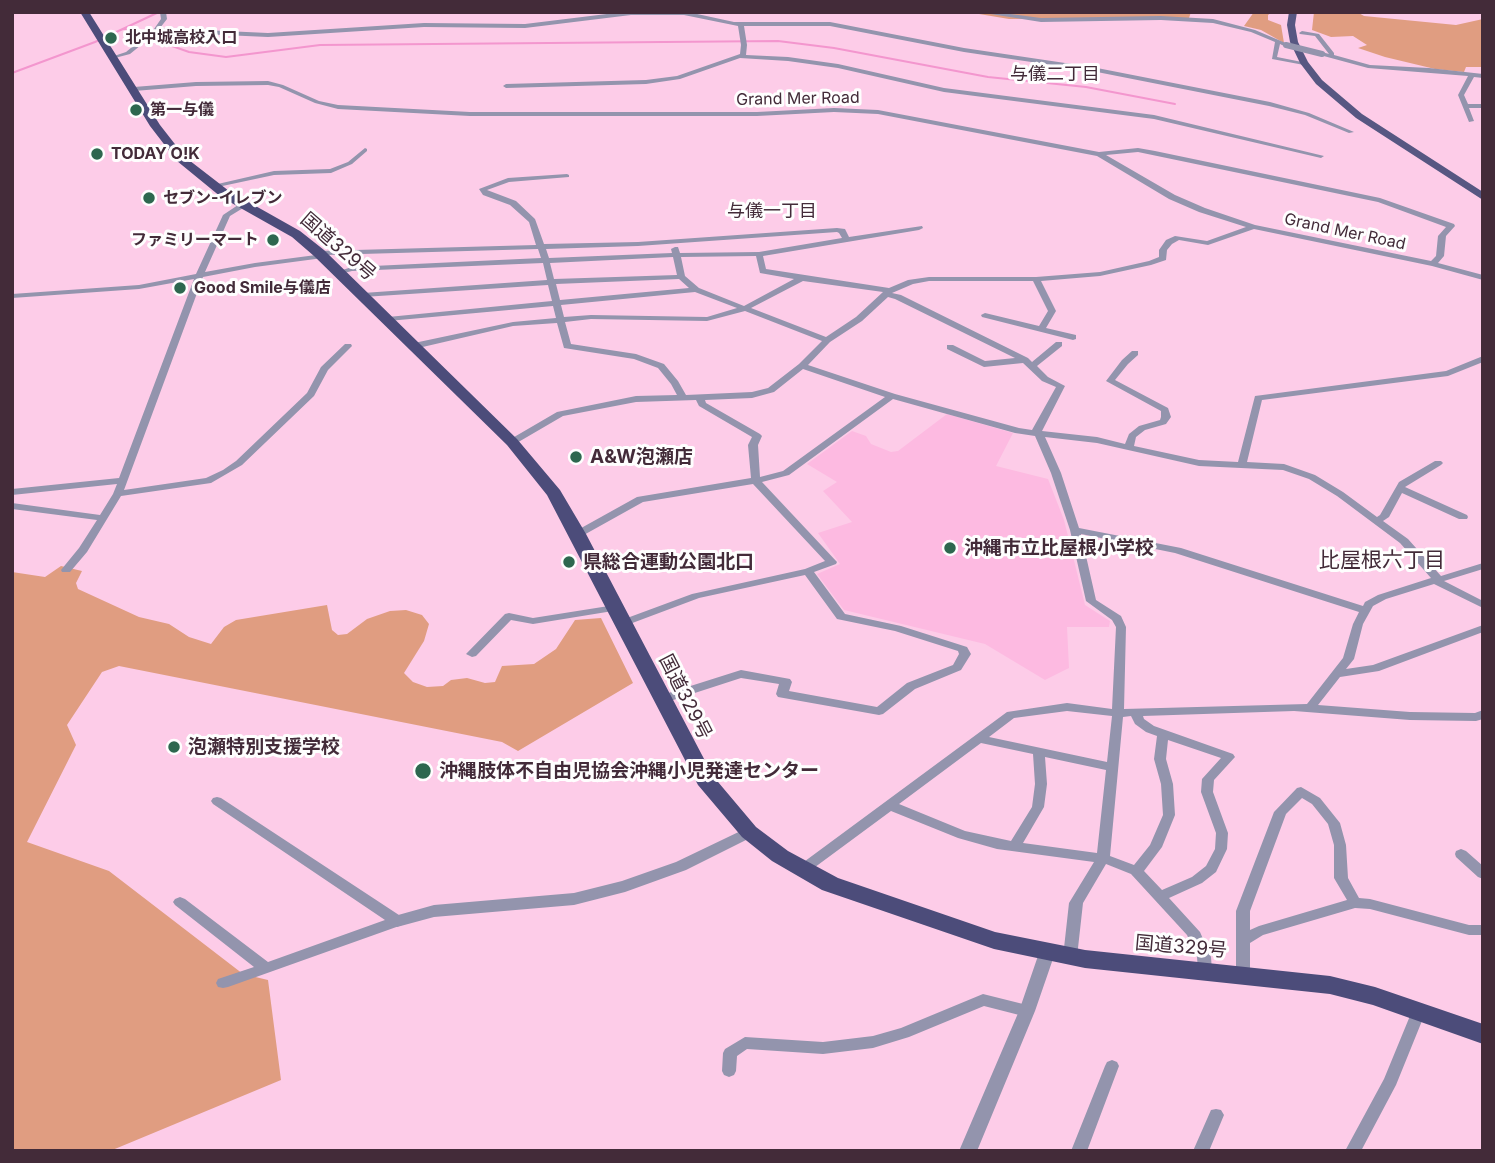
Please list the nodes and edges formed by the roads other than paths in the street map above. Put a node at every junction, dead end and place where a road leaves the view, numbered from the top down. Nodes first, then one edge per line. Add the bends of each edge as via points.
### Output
1 (163, 12) edge
2 (981, 12) edge
3 (88, 13) edge
4 (631, 13) edge
5 (1298, 13) edge
6 (704, 15) edge
7 (741, 24) junction
8 (1301, 29) junction
9 (156, 30) junction
10 (1277, 43) junction
11 (743, 56) junction
12 (1331, 56) junction
13 (113, 58) junction
14 (1305, 65) junction
15 (1472, 75) junction
16 (1483, 76) edge
17 (506, 86) dead end
18 (134, 89) junction
19 (1466, 106) junction
20 (1483, 106) edge
21 (1471, 121) dead end
22 (1351, 132) dead end
23 (1393, 134) junction
24 (365, 150) dead end
25 (1099, 154) junction
26 (1321, 156) dead end
27 (567, 176) dead end
28 (213, 186) junction
29 (1483, 187) edge
30 (1483, 197) edge
31 (244, 205) junction
32 (1253, 227) junction
33 (919, 228) dead end
34 (847, 240) junction
35 (674, 242) junction
36 (542, 247) junction
37 (321, 254) junction
38 (759, 254) junction
39 (675, 255) junction
40 (546, 261) junction
41 (1433, 264) junction
42 (340, 272) junction
43 (200, 274) junction
44 (681, 277) junction
45 (802, 278) junction
46 (1483, 278) edge
47 (1036, 279) junction
48 (552, 283) junction
49 (696, 290) junction
50 (888, 293) junction
51 (363, 295) junction
52 (12, 296) edge
53 (556, 303) junction
54 (744, 309) junction
55 (985, 315) dead end
56 (388, 319) junction
57 (562, 319) junction
58 (1041, 329) junction
59 (1073, 337) dead end
60 (827, 340) junction
61 (1059, 344) dead end
62 (348, 346) dead end
63 (414, 346) junction
64 (950, 347) dead end
65 (1136, 354) dead end
66 (1483, 359) edge
67 (1029, 362) junction
68 (802, 366) junction
69 (892, 396) junction
70 (682, 397) junction
71 (700, 398) junction
72 (1039, 433) junction
73 (512, 442) junction
74 (1129, 447) junction
75 (1241, 463) junction
76 (1438, 463) dead end
77 (123, 480) junction
78 (756, 481) junction
79 (1399, 488) junction
80 (12, 492) edge
81 (118, 494) junction
82 (12, 506) edge
83 (1463, 517) dead end
84 (104, 518) junction
85 (1376, 521) junction
86 (1075, 530) junction
87 (578, 534) junction
88 (1483, 566) edge
89 (66, 570) dead end
90 (808, 572) junction
91 (1436, 579) junction
92 (1483, 605) edge
93 (1366, 610) junction
94 (619, 616) junction
95 (1483, 628) edge
96 (472, 654) dead end
97 (1337, 674) junction
98 (663, 699) junction
99 (1309, 709) junction
100 (1118, 713) junction
101 (1136, 713) junction
102 (1483, 715) edge
103 (1163, 734) junction
104 (979, 739) junction
105 (1039, 754) junction
106 (1113, 767) junction
107 (217, 801) dead end
108 (890, 805) junction
109 (749, 832) junction
110 (1015, 846) junction
111 (1461, 854) dead end
112 (1102, 858) junction
113 (802, 870) junction
114 (1136, 871) junction
115 (1483, 874) edge
116 (1162, 896) junction
117 (180, 902) dead end
118 (1354, 903) junction
119 (397, 921) junction
120 (1483, 930) edge
121 (1243, 941) junction
122 (1047, 953) junction
123 (1070, 957) junction
124 (266, 968) junction
125 (1205, 971) junction
126 (1243, 974) junction
127 (223, 983) dead end
128 (1027, 1011) junction
129 (1419, 1011) junction
130 (1483, 1034) edge
131 (1112, 1066) dead end
132 (729, 1071) dead end
133 (1216, 1115) dead end
134 (968, 1151) edge
135 (1079, 1151) edge
136 (1201, 1151) edge
137 (1353, 1151) edge

1 - 9 street
2 - 10 street via 1041,20 1213,20
3 - 13 highway, 国道329号
4 - 6 street
4 - 9 street via 525,26 424,25 268,34
5 - 8 main road
5 - 14 main road via 1292,32
6 - 7 street
7 - 11 street
7 - 22 street via 830,24 1092,69 1270,104
8 - 12 street via 1317,35
8 - 23 main road via 1318,69
9 - 13 street via 128,53
10 - 12 street, bridge
10 - 14 street via 1274,58
11 - 17 street via 666,80
11 - 26 street via 823,63 944,90 1154,117
12 - 15 street via 1370,68
13 - 18 highway, 国道329号
14 - 23 main road via 1335,97
15 - 16 street
15 - 19 street via 1461,94
18 - 25 street, Grand Mer Road via 268,83 338,107 470,114 852,110
18 - 28 highway, 国道329号 via 171,148
19 - 20 street
19 - 21 street
23 - 29 main road
23 - 30 main road
24 - 28 street via 331,171 274,173
25 - 32 street, Grand Mer Road via 1172,197
25 - 41 street via 1146,152 1380,200 1451,226 1442,236 1440,256
27 - 36 street via 508,180 483,188 486,194 513,203 532,221
28 - 31 highway, 国道329号
31 - 37 highway, 国道329号
31 - 43 street via 226,215
32 - 41 street, Grand Mer Road
32 - 47 street via 1208,243 1178,238 1169,242 1163,258 1152,263 1100,274
33 - 34 street
34 - 35 street via 837,230
34 - 38 street
35 - 36 street
35 - 39 street
36 - 37 street
36 - 40 street
37 - 42 highway, 国道329号
37 - 43 street
38 - 39 street
38 - 45 street via 763,271
39 - 40 street
39 - 44 street
40 - 42 street
40 - 48 street
41 - 46 street, Grand Mer Road
42 - 51 highway, 国道329号
43 - 52 street via 139,287
43 - 77 street
44 - 48 street
44 - 49 street
45 - 50 street
45 - 54 street
47 - 50 street via 929,279
47 - 58 street via 1052,311
48 - 51 street
48 - 53 street
49 - 53 street
49 - 54 street
50 - 60 street
50 - 67 street
51 - 56 highway, 国道329号
53 - 56 street
53 - 57 street
54 - 57 street via 706,319
54 - 60 street
55 - 58 street
56 - 63 highway, 国道329号
57 - 63 street via 474,331
57 - 70 street via 567,346 636,357 661,366
58 - 59 street
60 - 68 street
61 - 67 street
62 - 81 street via 324,369 312,394 226,472 208,481
63 - 73 highway, 国道329号
64 - 67 street via 984,364
65 - 74 street via 1110,381 1165,410 1166,417 1132,436
66 - 75 street via 1448,373 1258,398
67 - 72 street via 1045,379 1061,386
68 - 69 street
68 - 71 street via 771,390
69 - 72 street
69 - 78 street via 786,473
70 - 71 street
70 - 73 street via 636,399 560,414
71 - 78 street via 702,404 757,436 753,445
72 - 74 street
72 - 86 street
73 - 87 highway, 国道329号 via 554,493
74 - 75 street via 1199,463
75 - 85 street via 1284,467 1312,477
76 - 79 street
77 - 80 street
77 - 81 street
78 - 87 street via 640,499
78 - 90 street via 832,562
79 - 83 street
79 - 85 street via 1384,517
81 - 84 street
82 - 84 street
84 - 89 street
85 - 91 street via 1404,541
86 - 93 street via 1177,550
86 - 100 street via 1091,601 1116,618 1121,627
87 - 94 highway, 国道329号
88 - 91 street
90 - 94 street
90 - 98 street via 841,617 897,628 963,649 965,654 957,667 911,686 879,711 782,694 786,682 741,674
91 - 92 street
91 - 93 street via 1382,597
93 - 97 street via 1348,659
94 - 96 street via 533,621 509,616
94 - 98 highway, 国道329号
95 - 97 street via 1375,668
97 - 99 street
98 - 109 highway, 国道329号 via 705,780
99 - 101 street
99 - 102 street via 1410,716
100 - 101 street
100 - 104 street via 1067,707 1035,710 1011,715
100 - 106 street
101 - 103 street via 1139,722
103 - 114 street via 1160,759 1169,815 1156,847
103 - 116 street via 1229,757 1208,779 1207,792 1222,833 1222,849 1211,869 1197,880
104 - 105 street
104 - 108 street
105 - 106 street
105 - 110 street via 1038,807
106 - 112 street
107 - 119 street
108 - 110 street via 962,835
108 - 113 street
109 - 113 highway, 国道329号
109 - 119 street via 681,866 574,899 478,905
110 - 112 street
111 - 115 street
112 - 114 street
112 - 123 street via 1076,903
113 - 122 highway, 国道329号 via 948,926
114 - 116 street
116 - 125 street via 1194,932
117 - 124 street
118 - 120 street
118 - 121 street via 1259,931
118 - 121 street via 1341,878 1334,823 1301,791 1280,812 1243,911
119 - 124 street
121 - 126 street
122 - 123 highway, 国道329号
122 - 128 street
123 - 125 highway, 国道329号
124 - 127 street
125 - 126 highway, 国道329号
126 - 129 highway, 国道329号 via 1330,985
128 - 132 street via 983,1000 904,1034 873,1042 823,1048 745,1043 730,1053
128 - 134 street
129 - 130 highway, 国道329号
129 - 137 street via 1391,1081
131 - 135 street
133 - 136 street

